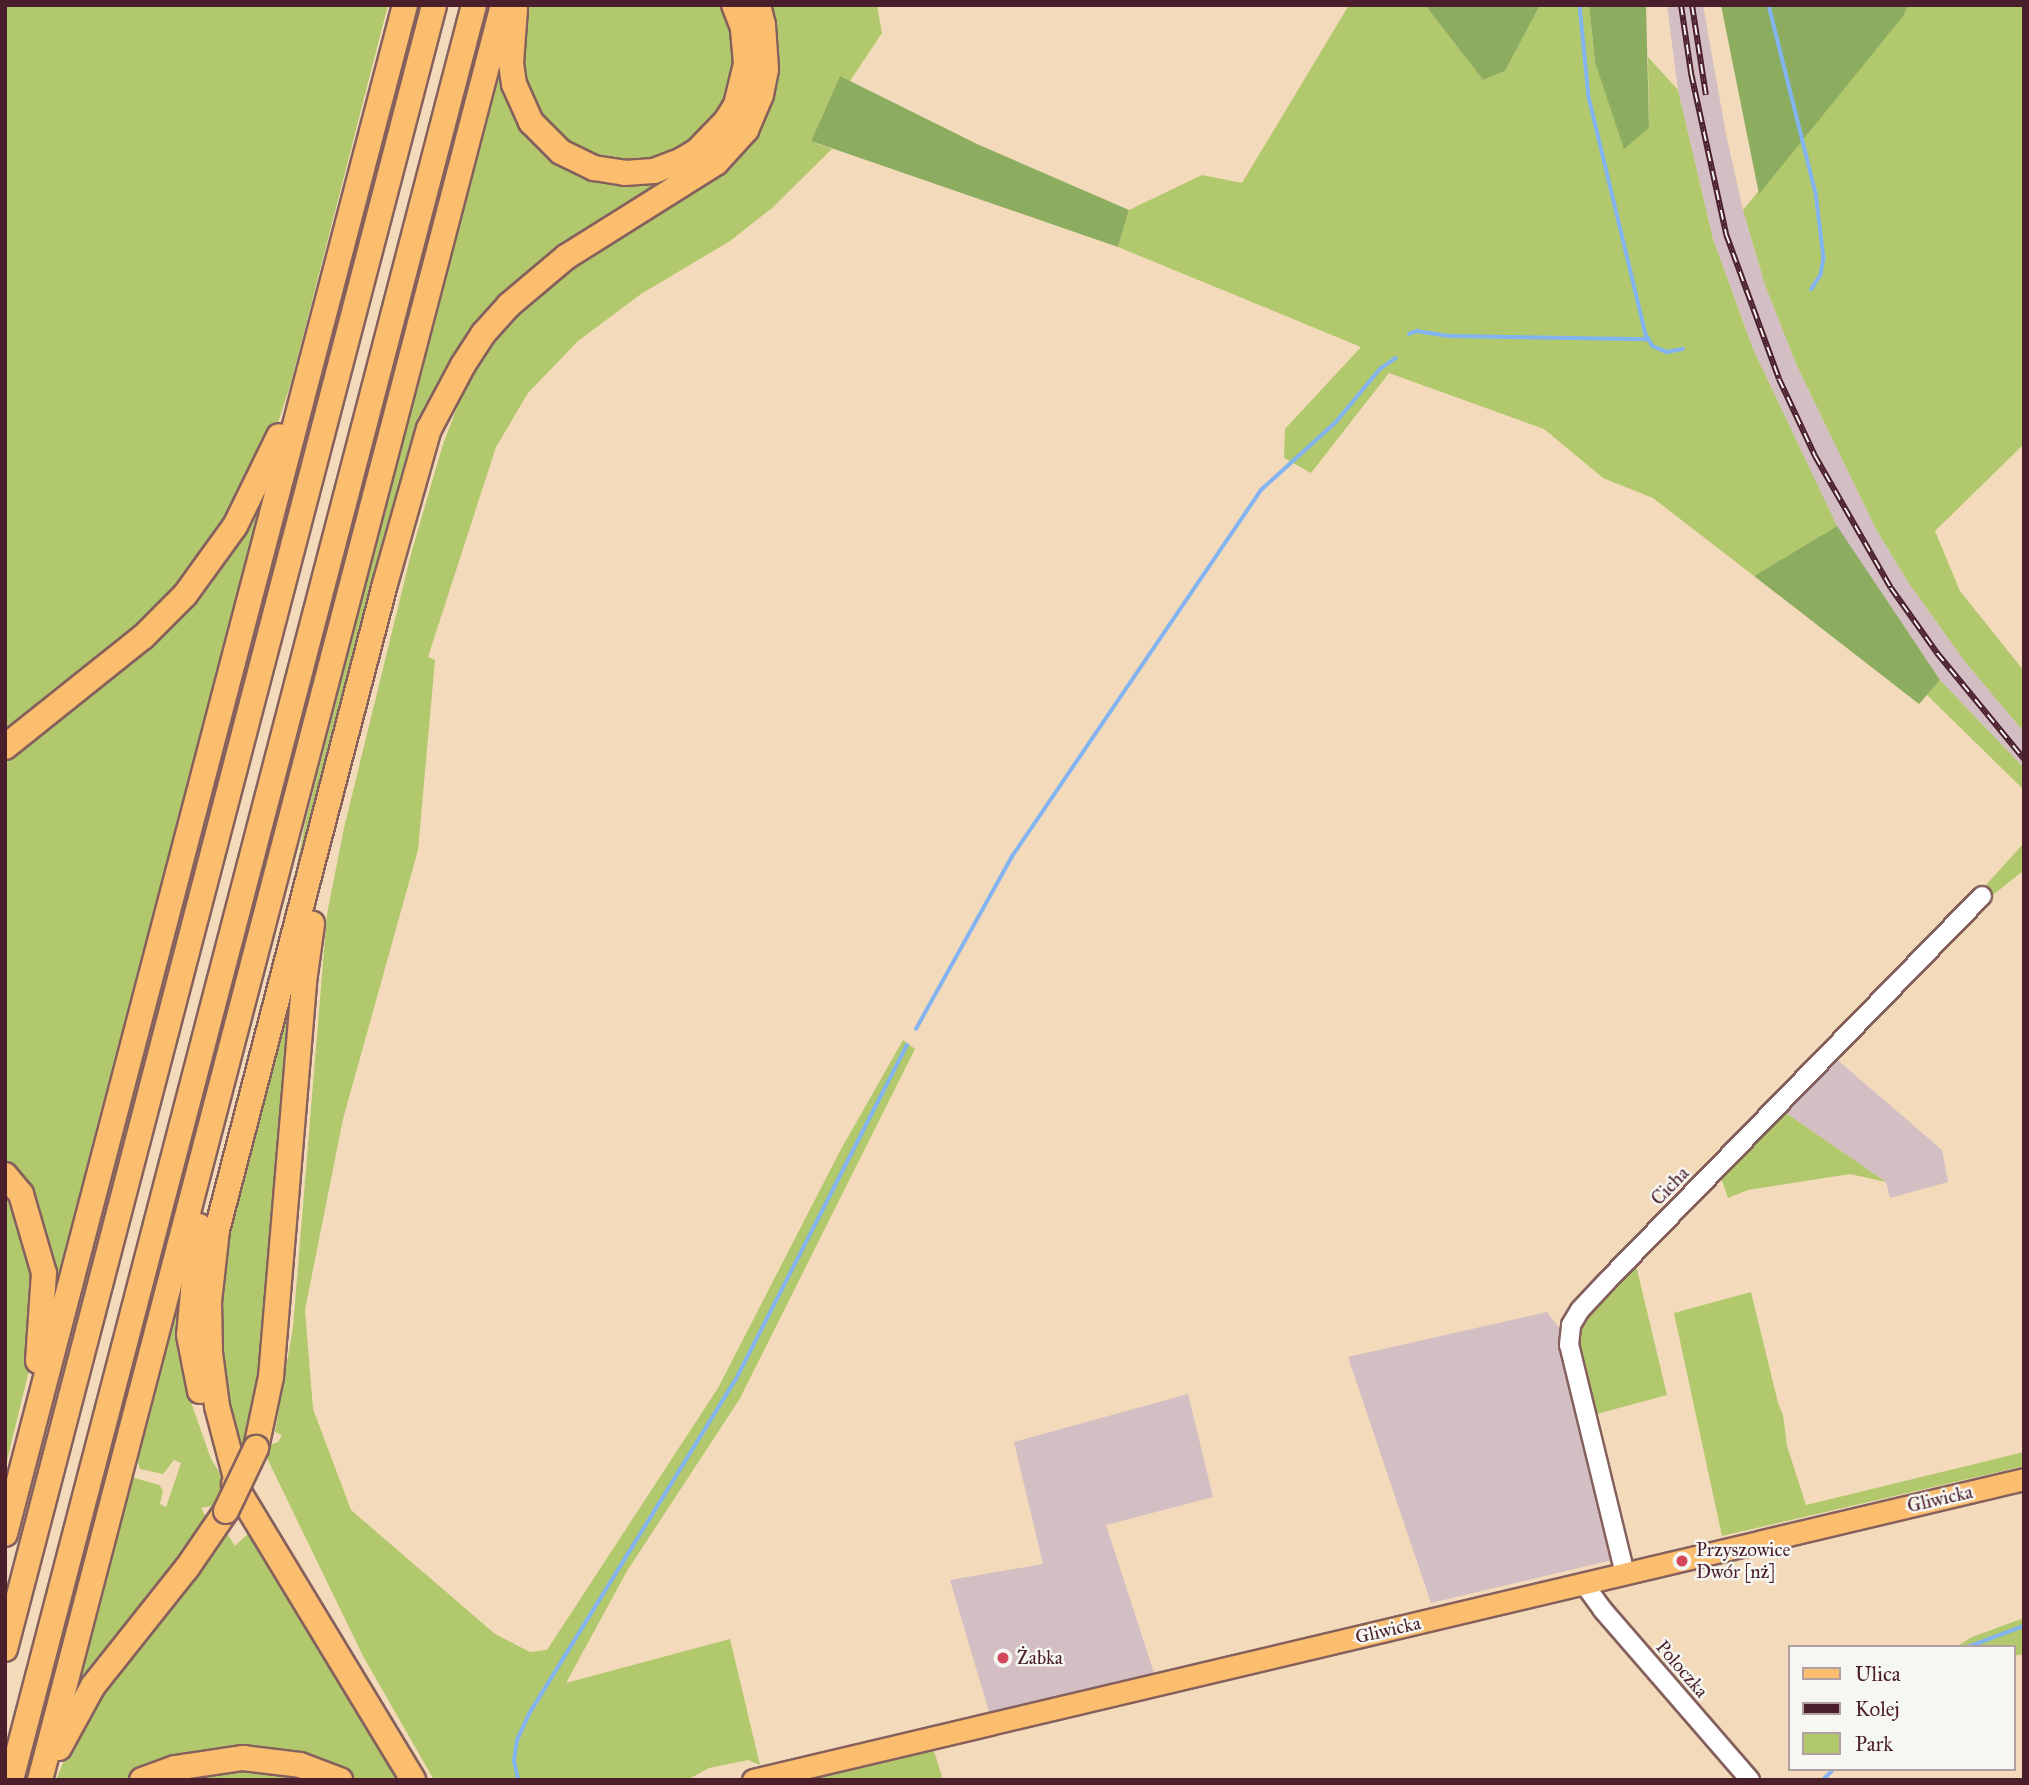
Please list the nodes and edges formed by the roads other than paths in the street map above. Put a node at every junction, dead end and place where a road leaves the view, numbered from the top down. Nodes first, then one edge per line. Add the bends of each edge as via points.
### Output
1 (405, 5) edge
2 (434, 5) edge
3 (474, 5) edge
4 (503, 5) edge
5 (515, 5) edge
6 (734, 5) edge
7 (758, 5) edge
8 (319, 334) junction
9 (5, 747) edge
10 (325, 824) junction
11 (1982, 896) dead end
12 (224, 1074) junction
13 (5, 1174) edge
14 (32, 1433) junction
15 (2024, 1479) edge
16 (234, 1506) junction
17 (5, 1534) edge
18 (1625, 1574) junction
19 (1584, 1584) junction
20 (5, 1649) edge
21 (11, 1780) edge
22 (42, 1780) edge
23 (142, 1780) edge
24 (340, 1780) edge
25 (413, 1780) edge
26 (753, 1780) edge
27 (1750, 1780) edge

1 - 8 highway
2 - 20 highway
3 - 21 highway
4 - 12 highway
5 - 6 highway via 511,63 514,84 531,122 570,157 594,168 624,173 654,171 682,160 726,121 746,64 743,28
7 - 10 highway via 766,69 746,130 716,163 566,257 536,281 483,334 443,400 417,467
8 - 9 highway via 271,457 235,526 201,577 143,637
8 - 14 highway
10 - 16 highway, bridge via 304,982 271,1377 256,1448
10 - 16 highway via 217,1230 209,1302 210,1353
11 - 18 street, Cicha via 1618,1270 1571,1325 1569,1345
12 - 16 highway via 195,1250 189,1335 207,1418
12 - 22 highway
13 - 14 highway via 21,1194 44,1273
14 - 17 highway
15 - 18 main road, Gliwicka
16 - 22 highway via 93,1686
16 - 25 highway
18 - 19 main road, Gliwicka
19 - 26 main road, Gliwicka
19 - 27 street, Poloczka
23 - 24 highway via 175,1768 243,1758 299,1765

